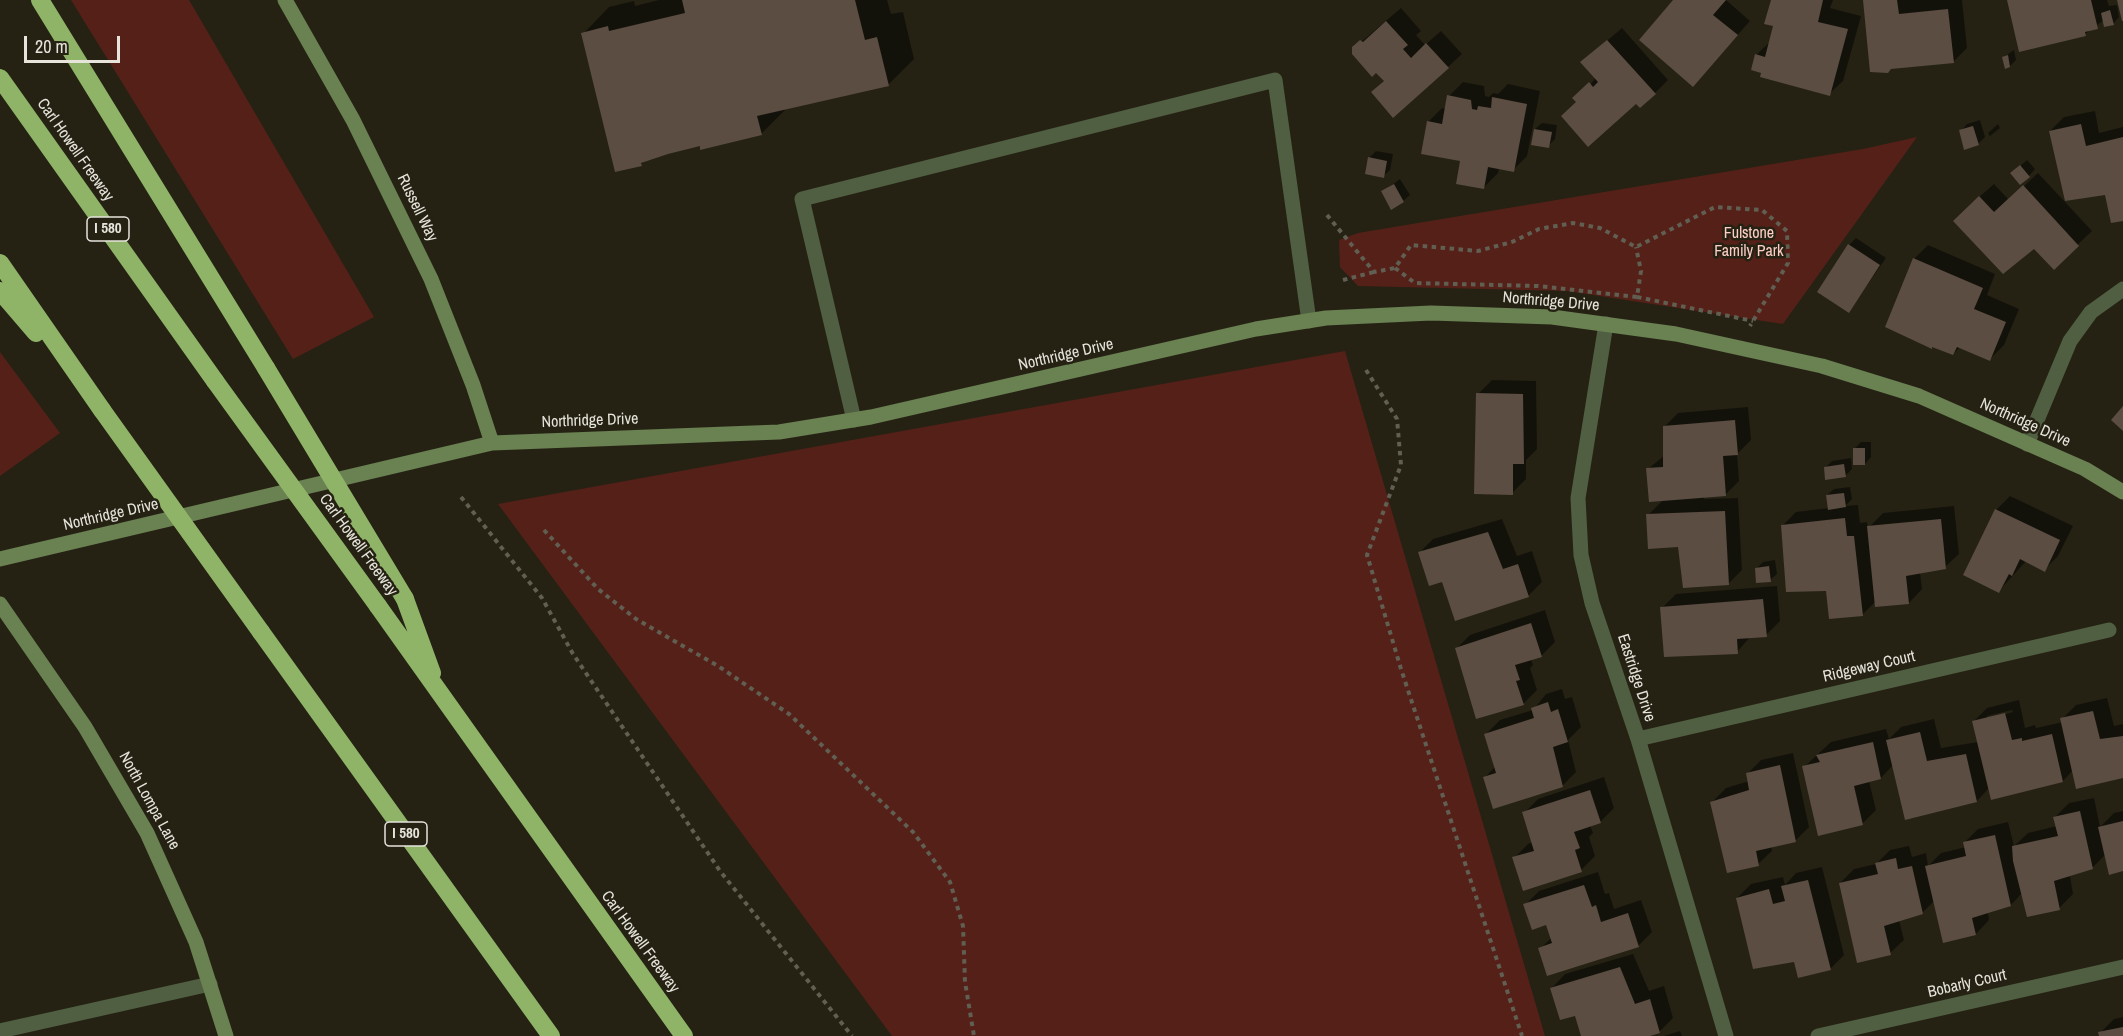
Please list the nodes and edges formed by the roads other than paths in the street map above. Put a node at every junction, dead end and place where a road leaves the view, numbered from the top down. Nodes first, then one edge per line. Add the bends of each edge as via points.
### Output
1 (40, 0) edge
2 (285, 0) edge
3 (0, 78) edge
4 (0, 263) edge
5 (2123, 289) edge
6 (0, 291) edge
7 (1309, 321) junction
8 (1606, 324) junction
9 (102, 410) junction
10 (854, 420) junction
11 (492, 443) junction
12 (2027, 444) junction
13 (2123, 492) edge
14 (0, 559) edge
15 (0, 604) edge
16 (2109, 630) dead end
17 (441, 697) junction
18 (1638, 739) junction
19 (2123, 967) edge
20 (210, 984) junction
21 (0, 1031) edge
22 (226, 1036) edge
23 (551, 1036) edge
24 (684, 1036) edge
25 (1726, 1036) edge
26 (1818, 1036) edge

1 - 17 highway, bridge via 405,599
2 - 11 street, Russell Way via 353,120 431,279
3 - 17 highway, Carl Howell Freeway / I 580, bridge
4 - 9 highway, I 580
5 - 12 street via 2091,312 2070,341
6 - 9 highway
7 - 8 street, Northridge Drive via 1431,313 1552,317
7 - 10 street, Northridge Drive
7 - 10 street via 1275,80 802,199
8 - 12 street, Northridge Drive via 1676,334 1822,366 1919,396
8 - 18 street, Eastridge Drive via 1578,498 1581,555 1592,603
9 - 23 highway, I 580, bridge
10 - 11 street, Northridge Drive via 779,432
11 - 14 street, Northridge Drive
12 - 13 street, Northridge Drive via 2085,469
15 - 20 street, North Lompa Lane via 85,727 139,817 176,892
16 - 18 street, Ridgeway Court
17 - 24 highway, Carl Howell Freeway / I 580
18 - 25 street, Eastridge Drive
19 - 26 street, Bobarly Court
20 - 21 street
20 - 22 street, North Lompa Lane

